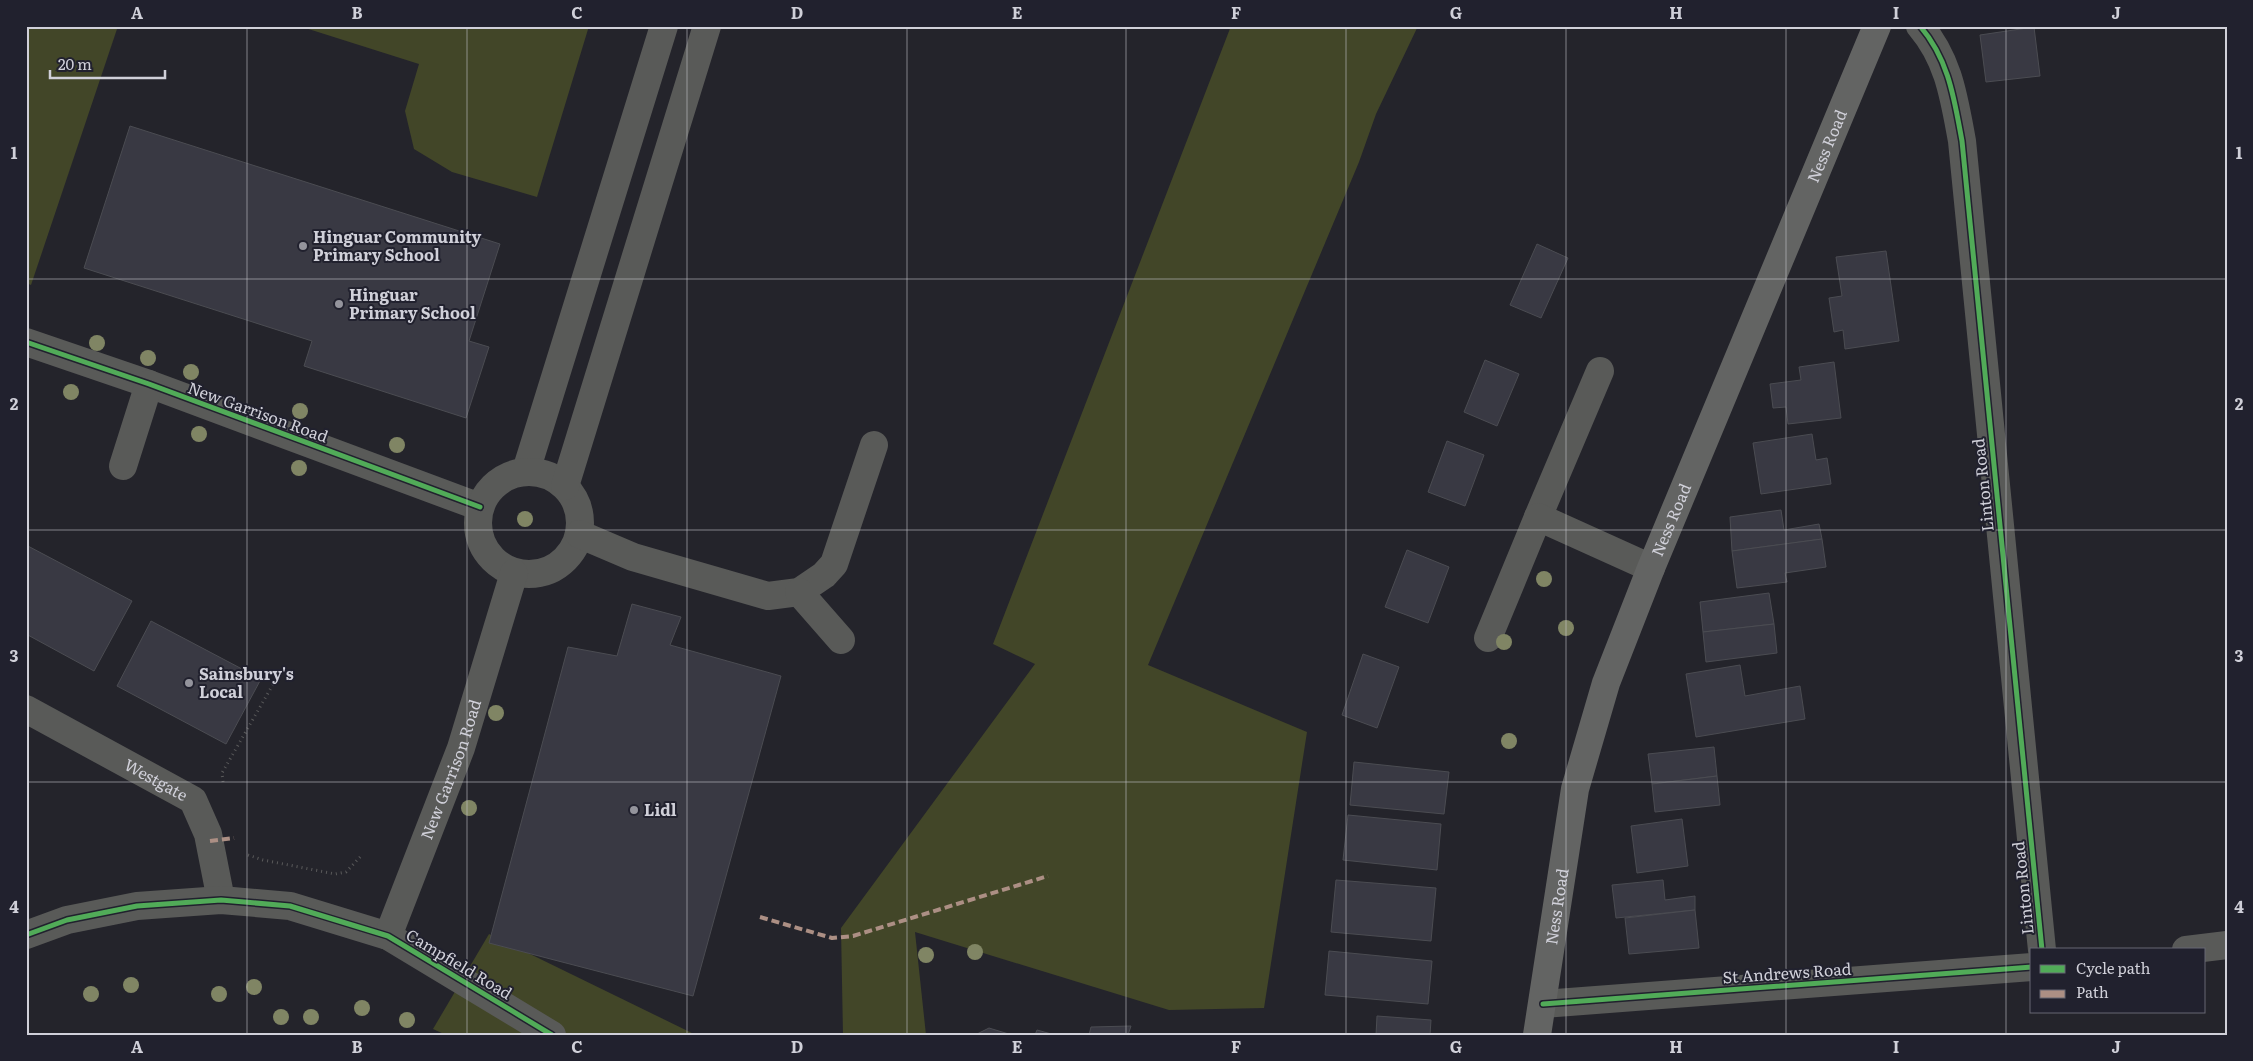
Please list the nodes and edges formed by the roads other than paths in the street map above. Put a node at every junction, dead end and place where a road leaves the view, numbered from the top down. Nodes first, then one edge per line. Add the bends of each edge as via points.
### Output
1 (664, 26) edge
2 (708, 26) edge
3 (1877, 26) edge
4 (1920, 26) edge
5 (26, 342) edge
6 (1600, 371) dead end
7 (149, 384) junction
8 (874, 445) dead end
9 (123, 466) dead end
10 (526, 471) junction
11 (565, 486) junction
12 (480, 508) junction
13 (1538, 517) junction
14 (579, 534) junction
15 (1650, 568) junction
16 (514, 573) junction
17 (799, 592) junction
18 (1488, 638) dead end
19 (841, 640) dead end
20 (26, 709) edge
21 (221, 900) junction
22 (26, 935) edge
23 (388, 936) junction
24 (2227, 945) edge
25 (2042, 948) edge
26 (2202, 948) edge
27 (2030, 967) edge
28 (1543, 1004) junction
29 (552, 1035) edge
30 (1537, 1035) edge

1 - 10 street
2 - 11 street
3 - 15 main road, Ness Road
4 - 25 street, Linton Road via 1933,42 1951,81 1962,141
5 - 7 street, New Garrison Road
6 - 13 street
7 - 9 street
7 - 12 street, New Garrison Road
8 - 17 street via 834,564
10 - 11 street via 548,475
10 - 12 street via 502,479 484,497
11 - 14 street via 579,510
12 - 16 street via 480,539 489,555
13 - 15 street
13 - 18 street
14 - 16 street via 570,554 553,568 528,574
14 - 17 street via 633,557 768,596
15 - 28 main road, Ness Road via 1606,683 1575,789
16 - 23 street, New Garrison Road via 461,748
17 - 19 street
20 - 21 street, Westgate via 193,800 208,834
21 - 22 street, Campfield Road via 137,906 67,920
21 - 23 street, Campfield Road via 290,906
23 - 29 street, Campfield Road
24 - 26 street
27 - 28 street, St Andrews Road
28 - 30 main road, Ness Road

